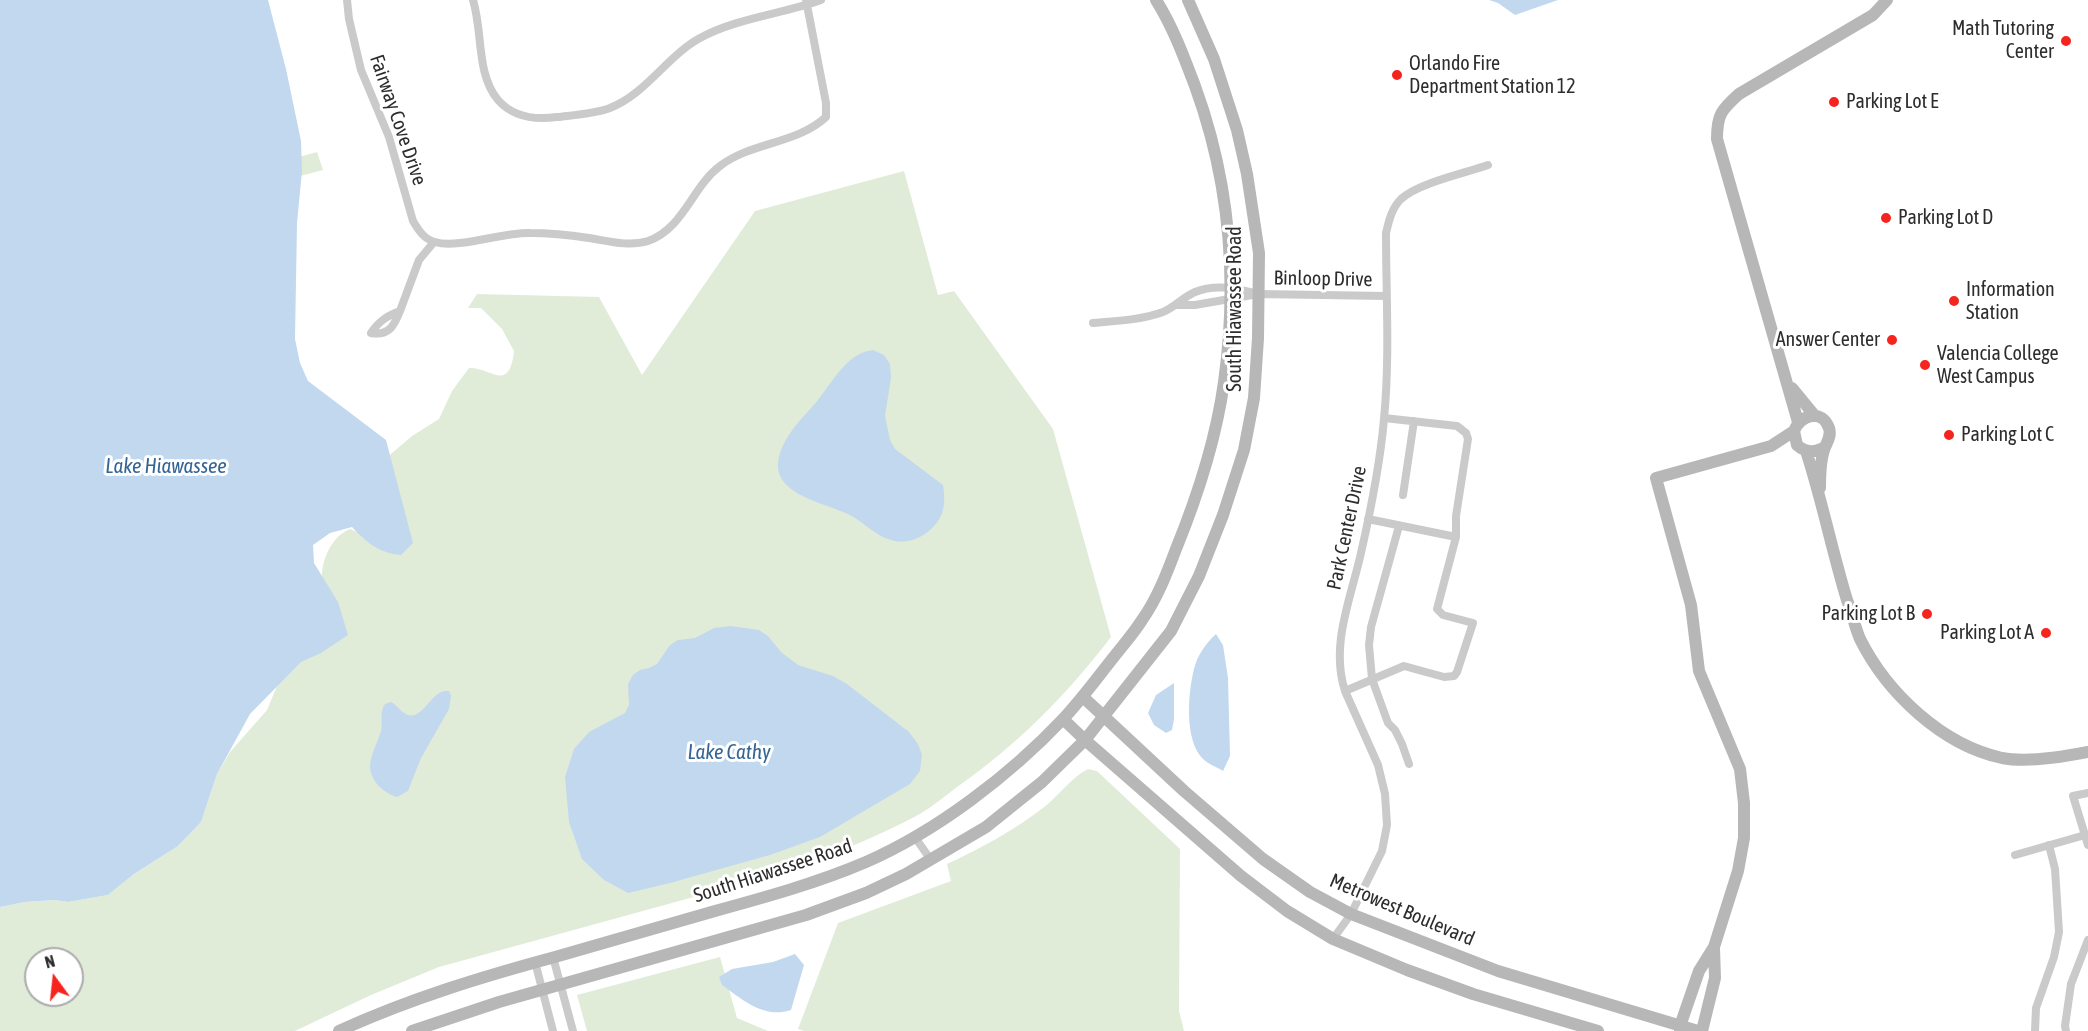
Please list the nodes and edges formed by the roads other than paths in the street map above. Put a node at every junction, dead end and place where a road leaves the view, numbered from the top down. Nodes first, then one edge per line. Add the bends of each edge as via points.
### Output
1 (347, 0) edge
2 (473, 0) edge
3 (821, 0) edge
4 (1156, 0) edge
5 (1188, 0) edge
6 (1887, 0) edge
7 (806, 3) edge
8 (1488, 165) dead end
9 (434, 242) junction
10 (1231, 293) junction
11 (1258, 294) junction
12 (1386, 296) junction
13 (1178, 305) junction
14 (400, 311) dead end
15 (1093, 323) dead end
16 (1784, 377) junction
17 (1815, 416) junction
18 (1384, 418) junction
19 (1414, 422) junction
20 (1796, 427) junction
21 (1771, 446) junction
22 (1825, 447) junction
23 (1802, 448) junction
24 (1403, 495) dead end
25 (1819, 496) junction
26 (1368, 519) junction
27 (1399, 526) junction
28 (1456, 537) junction
29 (1372, 679) junction
30 (1345, 692) junction
31 (1083, 697) junction
32 (1103, 718) junction
33 (1063, 719) junction
34 (1085, 740) junction
35 (2088, 752) edge
36 (1409, 764) dead end
37 (2088, 792) edge
38 (2085, 835) junction
39 (914, 836) junction
40 (2049, 845) junction
41 (2088, 845) edge
42 (2015, 855) dead end
43 (931, 860) junction
44 (1351, 914) junction
45 (1332, 939) junction
46 (2088, 940) edge
47 (1714, 947) junction
48 (553, 957) junction
49 (536, 962) junction
50 (561, 985) junction
51 (542, 990) junction
52 (1680, 1028) edge
53 (339, 1031) edge
54 (412, 1031) edge
55 (553, 1031) edge
56 (573, 1031) edge
57 (1598, 1031) edge
58 (1700, 1031) edge
59 (2035, 1031) edge
60 (2066, 1031) edge

1 - 9 street, Fairway Cove Drive via 361,69 389,136 413,221 420,233
2 - 7 street via 486,80 499,101 517,114 540,120 611,107 636,92 699,38
3 - 7 street
4 - 10 street, South Hiawassee Road via 1186,61 1217,156 1231,252
5 - 11 street, South Hiawassee Road via 1214,59 1245,163 1254,210
6 - 16 street via 1874,15 1739,94 1722,109 1717,124 1718,140
7 - 9 street via 826,117 814,128 733,156 717,168 662,234 626,243 526,232 450,244
8 - 12 street, Park Center Drive via 1414,190 1400,200 1390,215 1386,232
9 - 14 street via 419,260
10 - 11 street, Binloop Drive
10 - 13 street via 1195,305
10 - 13 street via 1193,292
10 - 31 street, South Hiawassee Road via 1220,413 1187,523 1144,619
11 - 12 street, Binloop Drive
11 - 32 street, South Hiawassee Road via 1254,398 1244,450 1223,515 1172,631
12 - 18 street, Park Center Drive
13 - 15 street via 1149,316
16 - 17 street
16 - 20 street via 1795,408
17 - 20 street via 1806,417
17 - 22 street via 1823,419 1829,429
18 - 19 street
18 - 26 street, Park Center Drive
19 - 24 street
19 - 28 street via 1457,426 1468,439
20 - 21 street
20 - 23 street
21 - 23 street
21 - 47 street via 1656,478 1691,604 1699,671 1740,769 1743,840 1738,871
22 - 23 street via 1817,451
22 - 25 street
23 - 25 street
25 - 35 street via 1860,638 1884,680 1922,717 1957,742 2003,758 2052,759
26 - 27 street
26 - 30 street, Park Center Drive via 1339,651
27 - 28 street
27 - 29 street via 1371,627
28 - 29 street via 1437,609 1443,615 1473,623 1457,672 1444,677 1404,666
29 - 30 street
29 - 36 street
30 - 44 street, Park Center Drive via 1378,765 1387,825 1382,851
31 - 32 street, Metrowest Boulevard
31 - 33 street, South Hiawassee Road
32 - 34 street, South Hiawassee Road
32 - 44 street, Metrowest Boulevard via 1263,859 1310,892
33 - 34 street
33 - 39 street, South Hiawassee Road via 982,791
34 - 43 street, South Hiawassee Road via 1042,782 986,826
34 - 45 street via 1241,876
37 - 38 street via 2073,796
38 - 40 street
38 - 41 street
39 - 43 street
39 - 48 street, South Hiawassee Road via 867,862 820,880
40 - 42 street
40 - 59 street via 2055,869 2059,933 2036,1008
43 - 50 street, South Hiawassee Road via 866,893 806,915
44 - 45 street, Park Center Drive
44 - 52 street, Metrowest Boulevard via 1497,971
45 - 57 street via 1473,994
46 - 60 street via 2071,984
47 - 52 street via 1699,971
47 - 58 street via 1714,978
48 - 49 street, South Hiawassee Road
48 - 50 street
49 - 51 street
49 - 53 street, South Hiawassee Road via 431,993
50 - 51 street, South Hiawassee Road
50 - 56 street
51 - 54 street, South Hiawassee Road
51 - 55 street
52 - 58 street, Metrowest Boulevard

